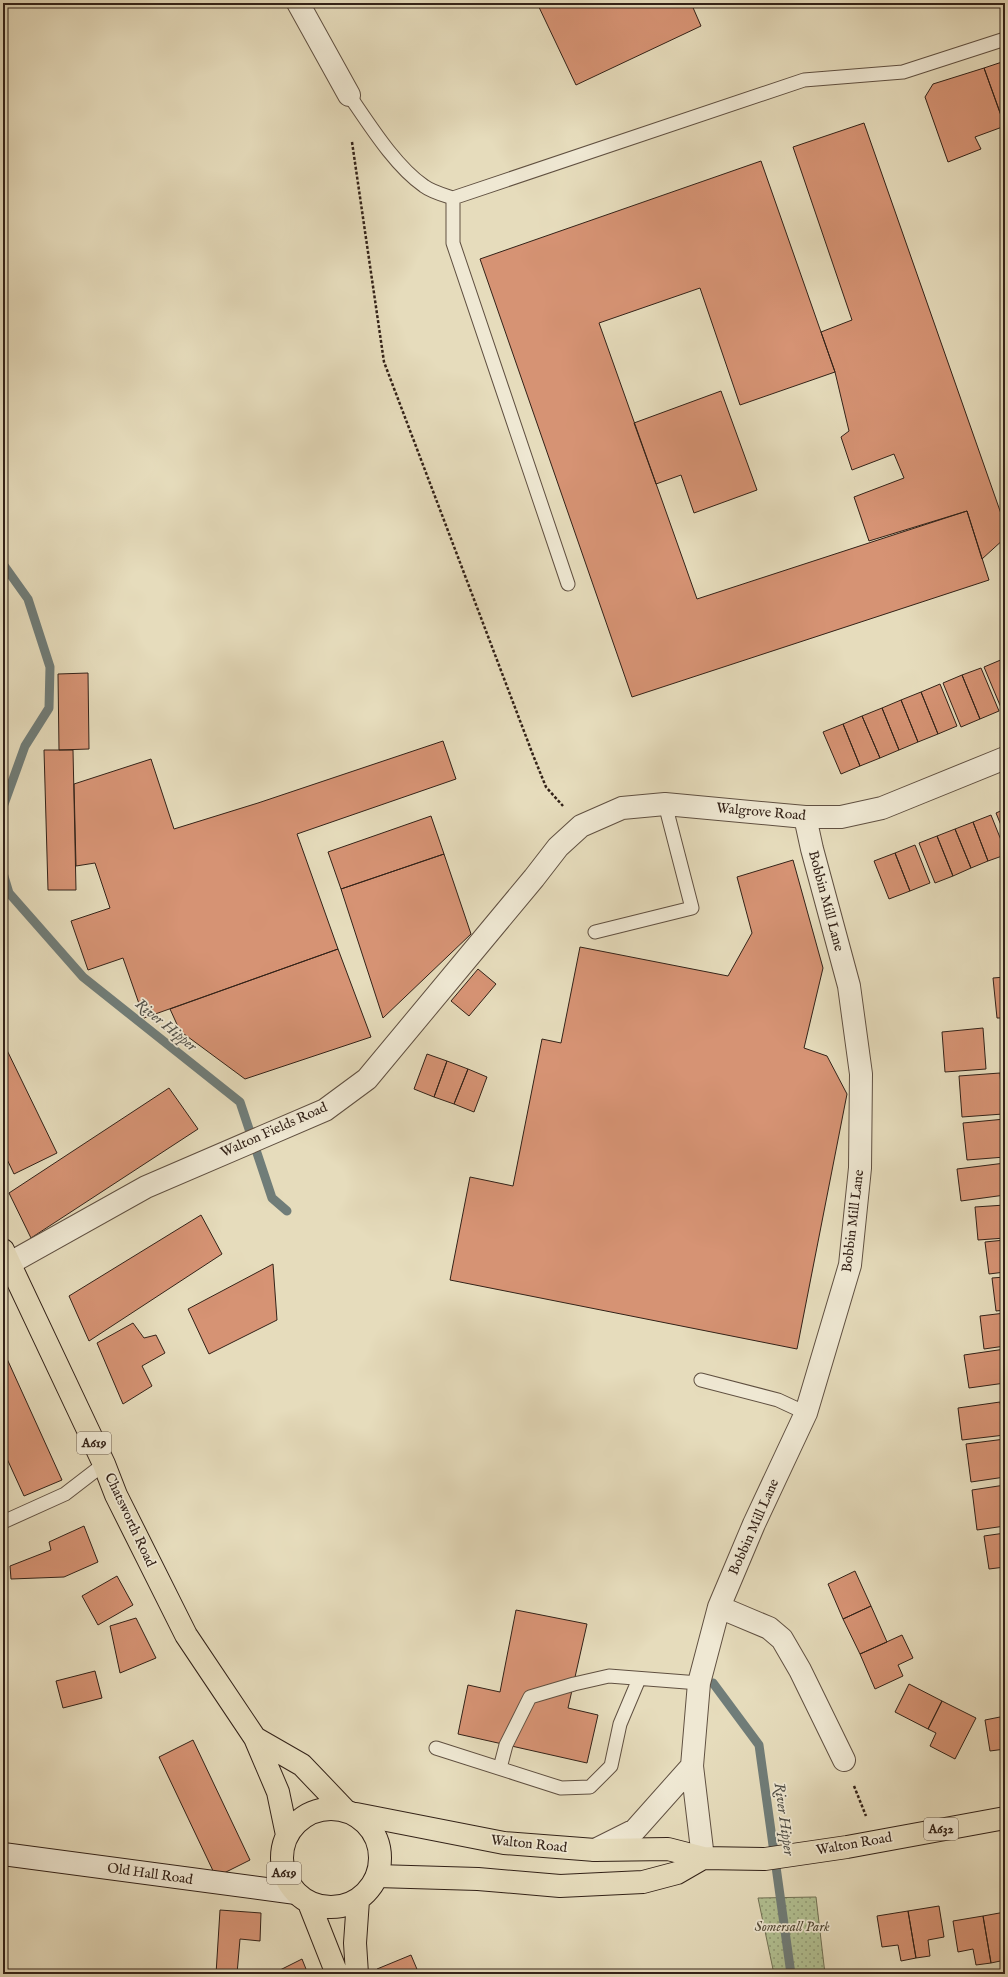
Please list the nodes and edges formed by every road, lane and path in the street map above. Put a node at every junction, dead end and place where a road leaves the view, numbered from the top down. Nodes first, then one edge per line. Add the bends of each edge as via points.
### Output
1 (298, 3) edge
2 (1005, 39) edge
3 (349, 95) joint
4 (352, 141) dead end
5 (453, 198) junction
6 (568, 584) dead end
7 (1005, 758) edge
8 (665, 804) junction
9 (805, 817) junction
10 (581, 826) junction
11 (534, 878) joint
12 (595, 932) dead end
13 (6, 1256) edge
14 (701, 1380) dead end
15 (806, 1412) junction
16 (104, 1464) junction
17 (3, 1522) edge
18 (719, 1607) junction
19 (639, 1679) junction
20 (699, 1683) junction
21 (255, 1738) junction
22 (436, 1748) dead end
23 (844, 1760) joint
24 (692, 1766) junction
25 (500, 1768) junction
26 (350, 1812) junction
27 (1005, 1818) edge
28 (287, 1835) junction
29 (877, 1841) junction
30 (595, 1850) junction
31 (3, 1854) edge
32 (703, 1858) junction
33 (377, 1876) junction
34 (302, 1898) junction
35 (358, 1900) junction
36 (337, 1974) edge
37 (357, 1974) edge

1 - 3 street
2 - 5 lane via 903,72 804,80
3 - 5 lane via 396,160 424,187
4 - 10 path via 384,362 546,787
5 - 6 lane via 453,243
7 - 9 street, Walgrove Road via 882,808 841,817
8 - 9 street, Walgrove Road
8 - 10 street, Walgrove Road via 622,808
8 - 12 lane via 692,908
9 - 15 street, Bobbin Mill Lane via 849,986 861,1074 860,1168 850,1265
10 - 11 street, Walgrove Road via 558,846
11 - 13 street, Walton Fields Road via 367,1079 325,1110 146,1186
13 - 16 main road, Chatsworth Road / A619
14 - 15 lane via 778,1400
15 - 18 street, Bobbin Mill Lane
16 - 17 lane via 65,1494
16 - 21 main road, Chatsworth Road / A619 via 116,1495 186,1635
18 - 20 street, Bobbin Mill Lane
18 - 23 street via 769,1628 782,1639
19 - 20 lane
19 - 25 lane via 609,1676 530,1697 506,1745
19 - 25 lane via 620,1724 611,1766 590,1787 561,1788
20 - 24 street, Bobbin Mill Lane
21 - 26 main road, Chatsworth Road via 302,1765
21 - 28 main road, Chatsworth Road via 278,1792
22 - 25 lane
23 - 29 path
24 - 30 street via 635,1830
24 - 32 street, Bobbin Mill Lane
26 - 28 main road, A619 via 327,1808 310,1812 297,1821
26 - 30 main road, Walton Road via 504,1843
26 - 33 main road, A619 via 367,1824 375,1835 380,1848
27 - 29 main road, Walton Road / A632
28 - 34 main road, A619 via 282,1850 282,1866 287,1881
29 - 32 main road, Walton Road / A632 via 765,1859
30 - 32 main road, Walton Road via 668,1849
31 - 34 street, Old Hall Road
32 - 33 main road via 678,1873 643,1882 560,1886 478,1879
33 - 35 main road, A619 via 370,1890
34 - 35 main road, A619 via 326,1907 342,1906
34 - 36 main road
35 - 37 main road

